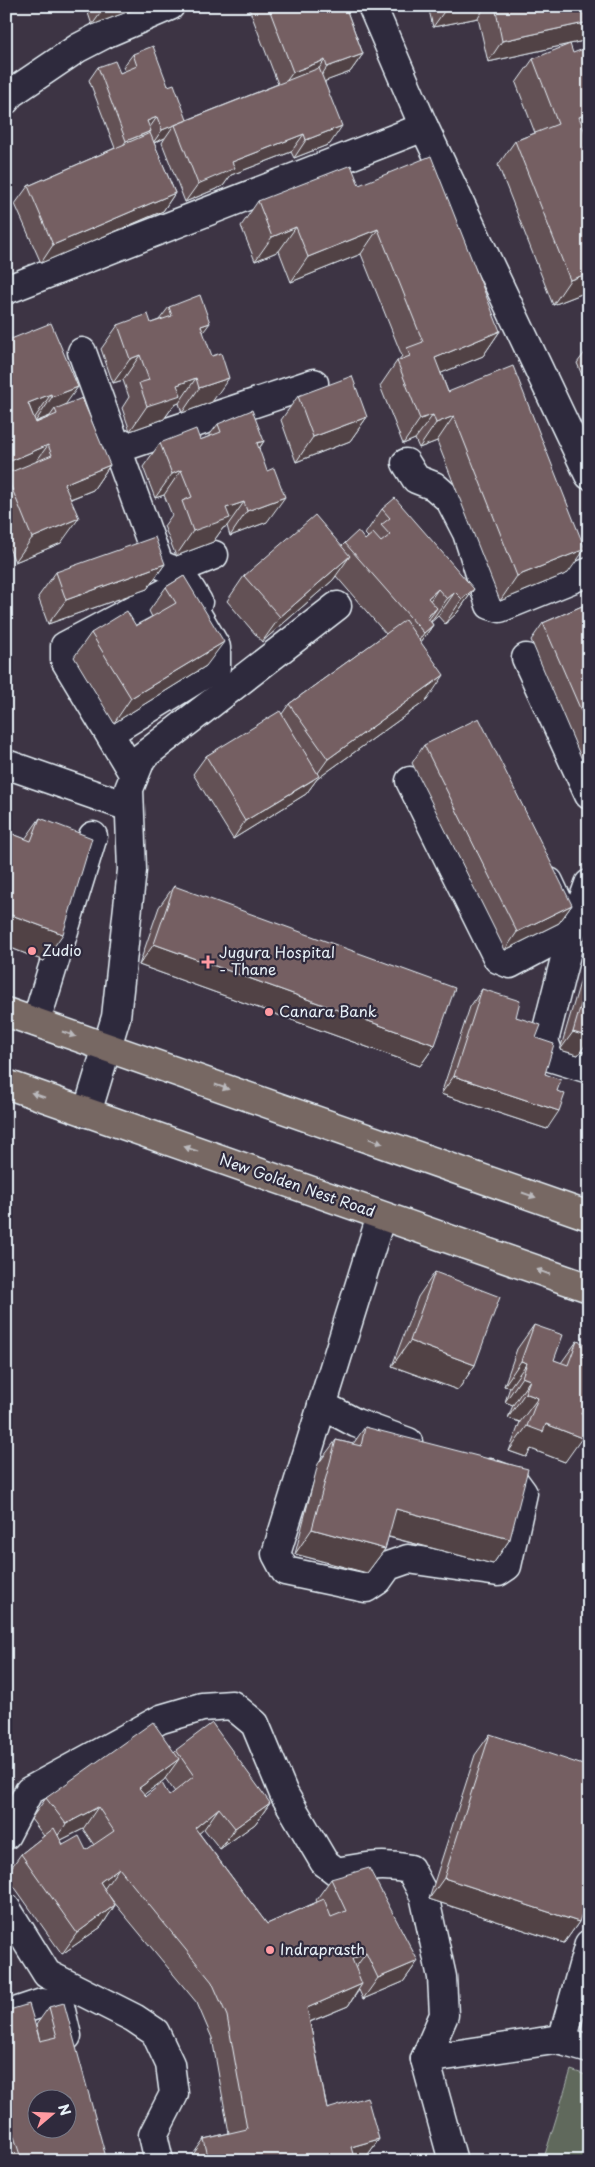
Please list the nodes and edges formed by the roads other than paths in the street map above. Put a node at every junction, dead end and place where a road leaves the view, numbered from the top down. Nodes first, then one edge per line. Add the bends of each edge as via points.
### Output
1 (170, 6) edge
2 (372, 6) edge
3 (6, 100) edge
4 (424, 127) junction
5 (6, 290) edge
6 (82, 352) dead end
7 (314, 383) dead end
8 (117, 449) junction
9 (406, 463) dead end
10 (589, 475) edge
11 (214, 555) dead end
12 (176, 570) junction
13 (589, 572) edge
14 (338, 606) dead end
15 (526, 658) dead end
16 (243, 678) junction
17 (109, 733) junction
18 (6, 764) edge
19 (134, 775) junction
20 (410, 781) dead end
21 (589, 795) edge
22 (129, 808) junction
23 (93, 836) edge
24 (538, 860) edge
25 (589, 884) edge
26 (572, 930) junction
27 (6, 1012) edge
28 (36, 1022) junction
29 (106, 1047) junction
30 (589, 1069) edge
31 (6, 1084) edge
32 (87, 1113) junction
33 (381, 1216) junction
34 (589, 1216) edge
35 (589, 1288) edge
36 (322, 1404) junction
37 (431, 1451) edge
38 (468, 1464) edge
39 (6, 1835) edge
40 (6, 1908) edge
41 (589, 1944) edge
42 (6, 2015) edge
43 (562, 2041) junction
44 (589, 2049) edge
45 (425, 2059) junction
46 (75, 2064) edge
47 (159, 2161) edge
48 (453, 2161) edge

1 - 3 street via 78,48 10,94
2 - 4 street
4 - 5 street
4 - 10 street
6 - 8 street
7 - 8 street
8 - 12 street via 159,564
9 - 13 street via 416,479 434,486 450,500 467,533 490,605 500,608
11 - 12 street
12 - 16 street via 186,580
14 - 16 street
15 - 21 street
16 - 19 street via 142,757
17 - 17 street via 65,660 65,646 171,590 185,594 216,647 216,667
17 - 19 street
18 - 22 street
19 - 22 street via 129,790
20 - 26 street via 498,959 510,964
22 - 29 street via 132,870 116,1018
23 - 28 street
24 - 26 street
25 - 26 street
26 - 30 street via 544,1041 550,1057
27 - 28 main road
28 -> 29 main road
29 - 32 street
29 -> 34 main road
32 -> 31 main road, New Golden Nest Road
33 -> 32 main road, New Golden Nest Road
35 -> 33 main road, New Golden Nest Road
33 - 36 street
36 - 37 street via 356,1423
36 - 38 street via 276,1554 285,1571 366,1588 378,1580 388,1566 408,1559 498,1572 507,1566 523,1493 515,1482
39 - 45 street via 29,1791 161,1719 202,1707 232,1705 255,1724 284,1794 324,1862 337,1872 380,1865 410,1869 424,1895 442,1977 444,2016
40 - 47 street via 47,1974 155,2032 170,2064 174,2094 153,2135
41 - 43 street
42 - 46 street via 42,2003 60,2006
43 - 44 street
43 - 45 street
45 - 48 street

